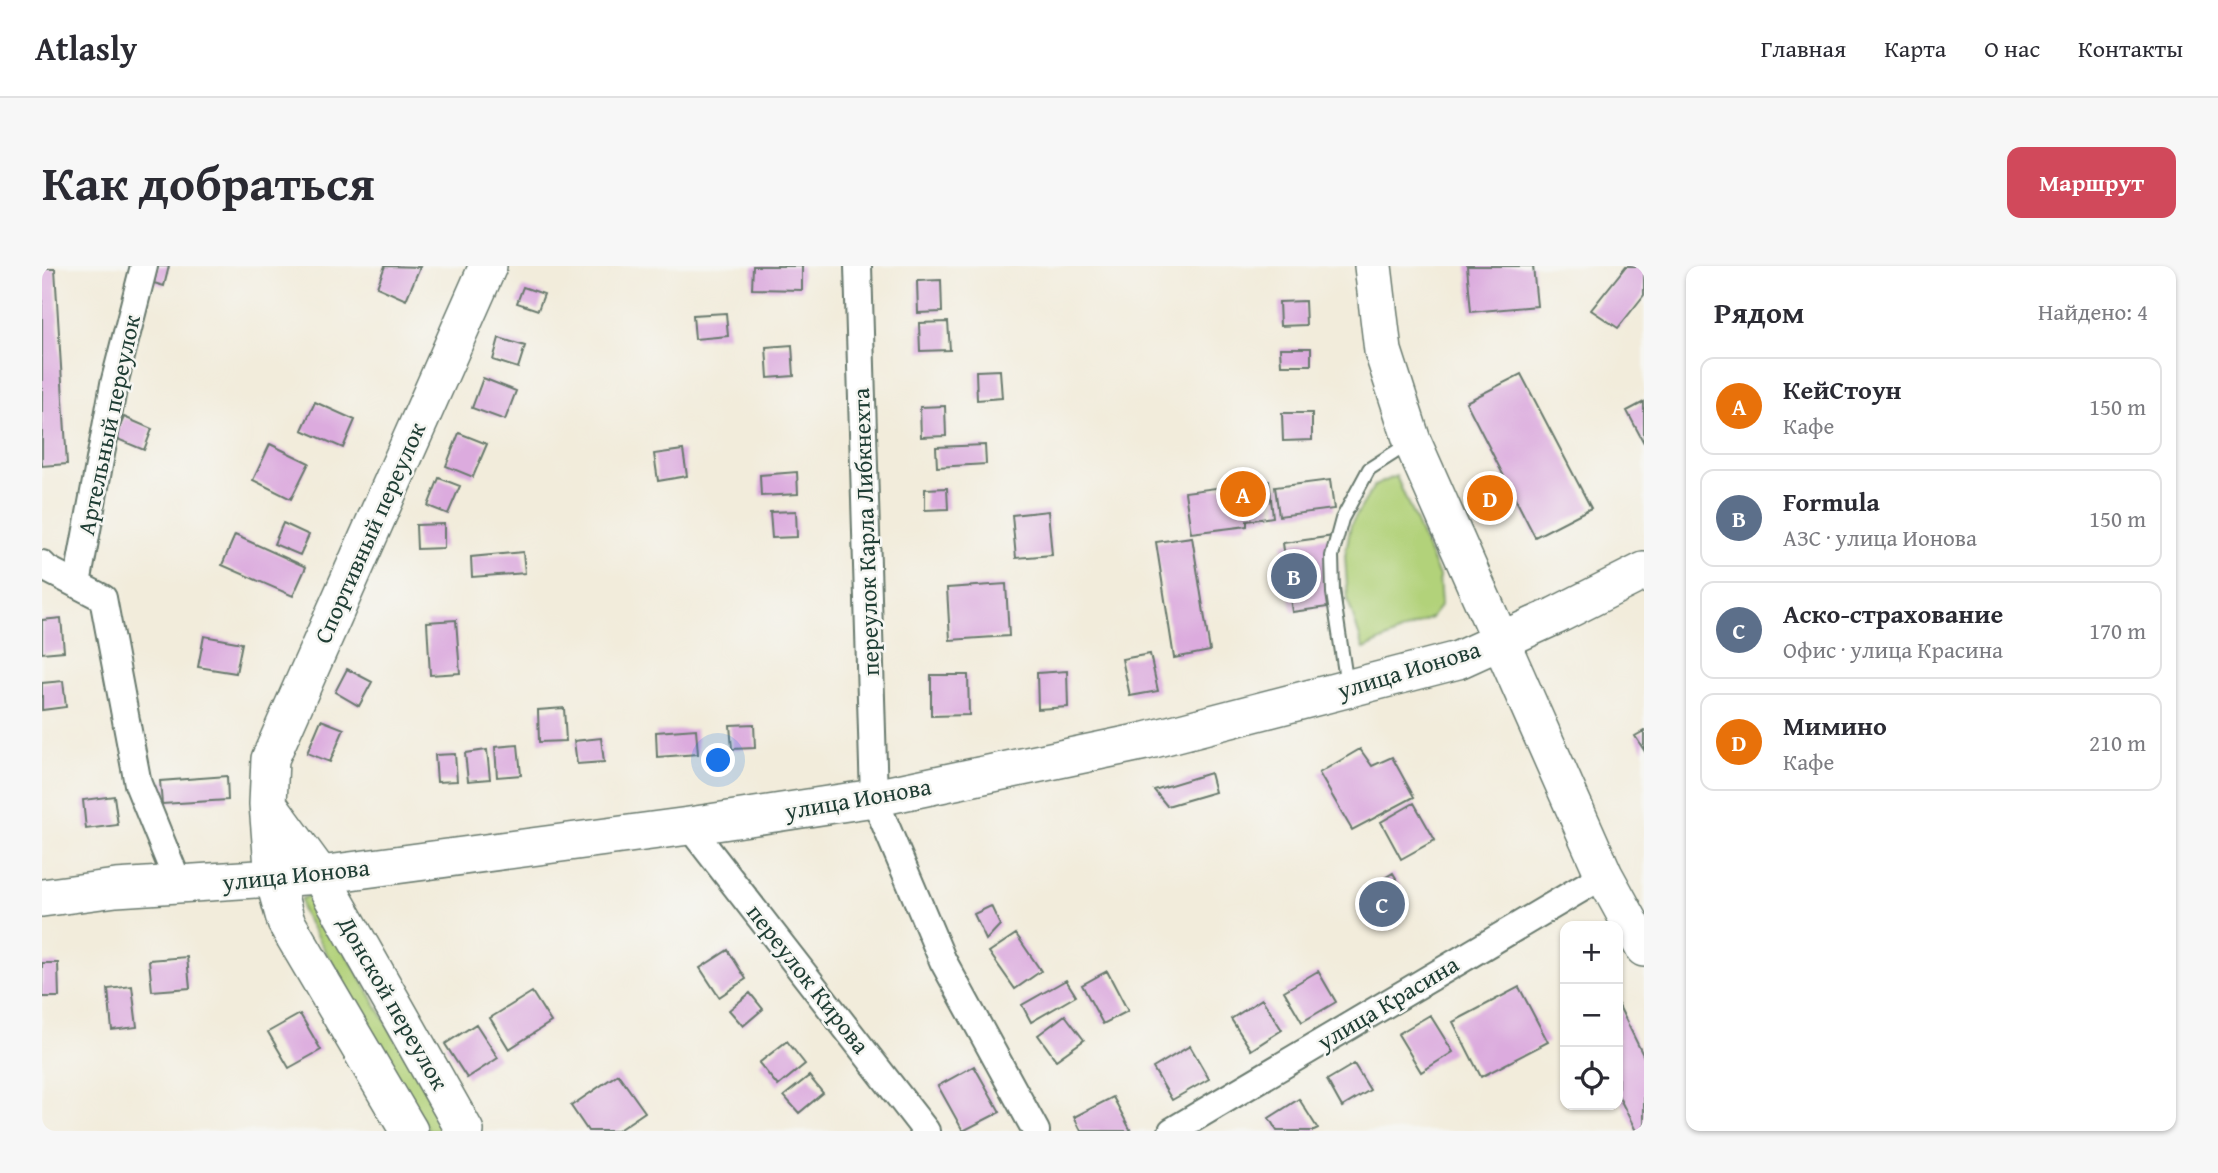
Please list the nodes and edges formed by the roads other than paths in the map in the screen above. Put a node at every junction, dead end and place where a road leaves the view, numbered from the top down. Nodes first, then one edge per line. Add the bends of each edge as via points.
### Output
1 (144, 266) edge
2 (488, 266) edge
3 (858, 266) edge
4 (1373, 266) edge
5 (1412, 441) junction
6 (42, 564) edge
7 (1644, 571) edge
8 (77, 584) junction
9 (1501, 640) junction
10 (1347, 690) junction
11 (874, 798) junction
12 (268, 804) junction
13 (690, 826) junction
14 (320, 875) junction
15 (1604, 875) junction
16 (274, 879) junction
17 (179, 885) junction
18 (42, 898) edge
19 (1644, 948) edge
20 (409, 1131) edge
21 (465, 1131) edge
22 (926, 1131) edge
23 (1036, 1131) edge
24 (1172, 1131) edge

1 - 8 street, Артельный переулок via 114,384
2 - 12 main road, Спортивный переулок via 270,759
3 - 11 street, переулок Карла Либкнехта
4 - 5 main road via 1383,351
5 - 9 main road
5 - 10 lane via 1369,469 1342,519 1332,556
6 - 8 street
7 - 9 main road, улица Ионова
8 - 17 street via 103,598 138,784
9 - 10 main road, улица Ионова via 1458,660
9 - 15 main road
10 - 11 main road, улица Ионова via 1146,741
11 - 13 main road, улица Ионова
11 - 23 street via 943,961
12 - 14 main road
12 - 16 main road, Спортивный переулок
13 - 14 main road, улица Ионова
13 - 22 street, переулок Кирова
14 - 16 main road, улица Ионова
14 - 21 main road, Донской переулок
15 - 19 main road
15 - 24 street, улица Красина
16 - 17 main road, улица Ионова
16 - 20 main road, Донской переулок via 286,922
17 - 18 main road, улица Ионова

